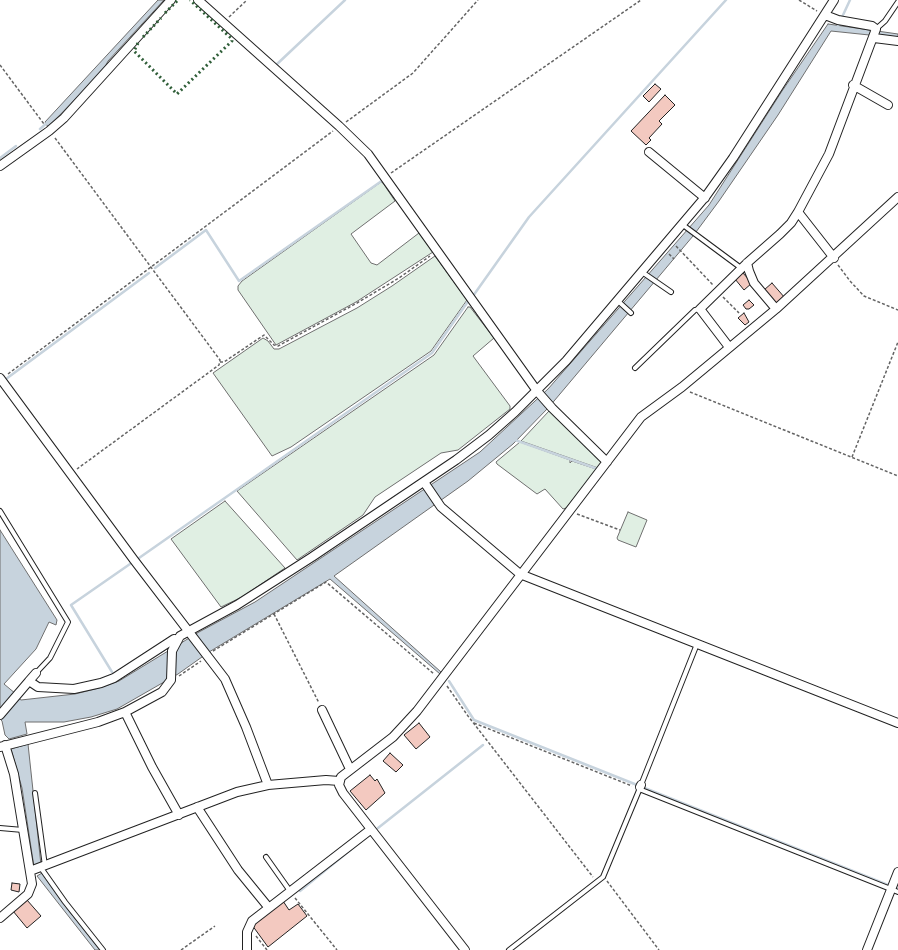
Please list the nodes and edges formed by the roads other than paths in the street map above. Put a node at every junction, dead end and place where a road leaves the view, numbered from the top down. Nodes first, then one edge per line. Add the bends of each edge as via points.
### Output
1 (171, 0) edge
2 (198, 0) edge
3 (834, 0) edge
4 (898, 2) edge
5 (826, 15) junction
6 (875, 33) junction
7 (898, 41) edge
8 (853, 85) junction
9 (888, 105) dead end
10 (649, 152) dead end
11 (0, 166) edge
12 (898, 197) edge
13 (705, 198) junction
14 (798, 212) junction
15 (684, 226) junction
16 (834, 258) junction
17 (744, 266) junction
18 (644, 273) junction
19 (671, 292) dead end
20 (619, 302) junction
21 (700, 309) junction
22 (776, 309) junction
23 (630, 312) dead end
24 (729, 347) junction
25 (635, 368) dead end
26 (0, 379) edge
27 (539, 393) junction
28 (607, 462) junction
29 (425, 484) junction
30 (0, 511) edge
31 (520, 574) junction
32 (190, 633) junction
33 (176, 642) junction
34 (698, 644) junction
35 (36, 673) joint
36 (29, 681) junction
37 (322, 710) road end
38 (125, 712) junction
39 (0, 715) edge
40 (898, 723) edge
41 (5, 745) edge
42 (350, 769) junction
43 (339, 781) junction
44 (268, 785) junction
45 (640, 787) junction
46 (35, 794) dead end
47 (197, 808) junction
48 (179, 815) junction
49 (0, 828) edge
50 (24, 830) junction
51 (370, 830) junction
52 (266, 857) dead end
53 (38, 869) junction
54 (898, 872) edge
55 (894, 891) edge
56 (290, 892) junction
57 (269, 908) junction
58 (0, 918) edge
59 (103, 950) edge
60 (247, 950) edge
61 (465, 950) edge
62 (509, 950) edge
63 (867, 950) edge

1 - 11 street via 64,118
2 - 27 street via 368,154
3 - 5 street
4 - 6 lane
5 - 6 street via 838,20 872,26
5 - 13 street
6 - 7 street
6 - 8 street
8 - 9 street
8 - 14 street via 829,154
10 - 13 street
12 - 16 street
13 - 15 street
14 - 16 street
14 - 17 street via 780,234
15 - 17 lane
15 - 18 street
16 - 22 street
17 - 21 street
17 - 22 street via 754,283
18 - 19 lane
18 - 20 street
20 - 23 lane
20 - 27 street
21 - 24 street
21 - 25 lane via 695,310
22 - 24 street
24 - 28 street via 682,387 641,417
26 - 32 street
27 - 28 street
27 - 29 street via 489,436
28 - 31 street
29 - 31 street via 439,503
29 - 32 street
30 - 35 lane via 68,622 50,658
31 - 34 street
31 - 42 street via 393,737
32 - 33 street
32 - 44 street via 225,679
33 - 36 street via 174,639 114,678 101,683 74,689 38,687
33 - 38 street via 172,651 170,681 162,692
34 - 40 street
34 - 45 lane
35 - 36 street
36 - 39 street
37 - 42 street
38 - 41 street via 98,722
38 - 48 street via 152,768
41 - 50 street via 14,774
42 - 43 street via 343,773
43 - 44 street
43 - 51 street via 343,793
44 - 47 street via 237,792
45 - 55 lane
45 - 62 lane via 604,876
46 - 53 lane
47 - 48 street
47 - 57 street via 238,870
48 - 53 street
49 - 50 lane
50 - 53 street
51 - 56 street
51 - 61 street
52 - 56 lane
53 - 58 street via 28,894
53 - 59 lane
54 - 55 street
55 - 63 street
56 - 57 street
57 - 60 street via 248,926

